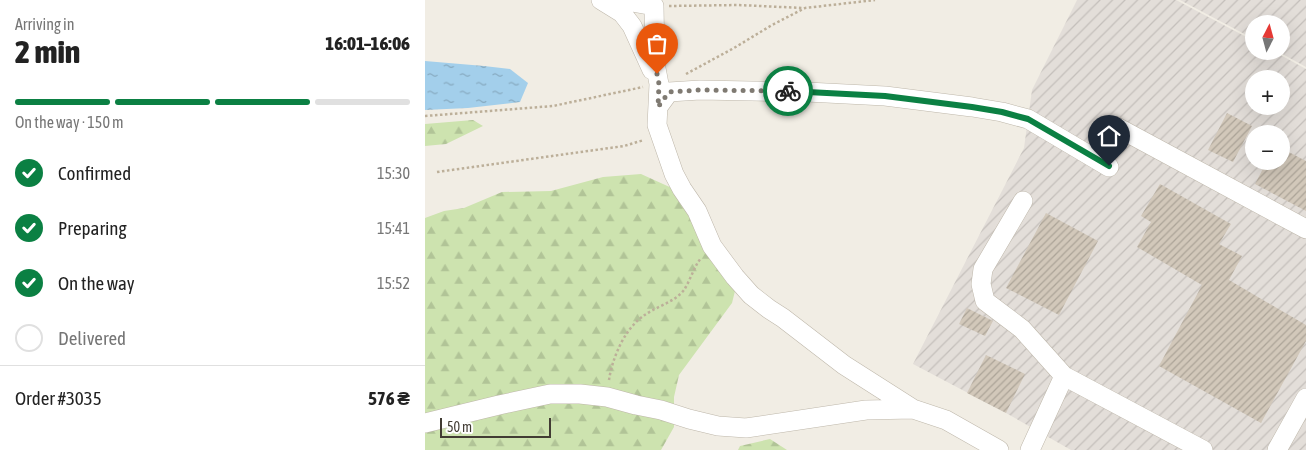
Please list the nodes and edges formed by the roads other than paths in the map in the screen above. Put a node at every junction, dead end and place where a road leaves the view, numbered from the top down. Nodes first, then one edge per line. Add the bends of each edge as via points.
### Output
1 (601, 0) edge
2 (621, 0) edge
3 (659, 84) junction
4 (658, 107) junction
5 (1115, 126) dead end
6 (1109, 166) dead end
7 (1023, 201) dead end
8 (1306, 229) edge
9 (1065, 376) junction
10 (1306, 398) edge
11 (913, 409) junction
12 (425, 423) edge
13 (999, 450) edge
14 (1030, 450) edge
15 (1203, 450) edge
16 (1277, 450) edge

1 - 3 street via 622,13 632,26
2 - 3 street via 654,6 655,63
3 - 4 street
4 - 6 street via 669,92 699,90 885,96 972,107 1028,119
4 - 11 street via 657,125 674,174 697,211 712,246 735,277 769,309
5 - 8 street
7 - 9 street via 983,269 981,284 985,301 1022,329
9 - 14 street
9 - 15 street
10 - 16 street
11 - 12 street via 867,410 745,428 718,426 607,397 550,394
11 - 13 street via 947,420

